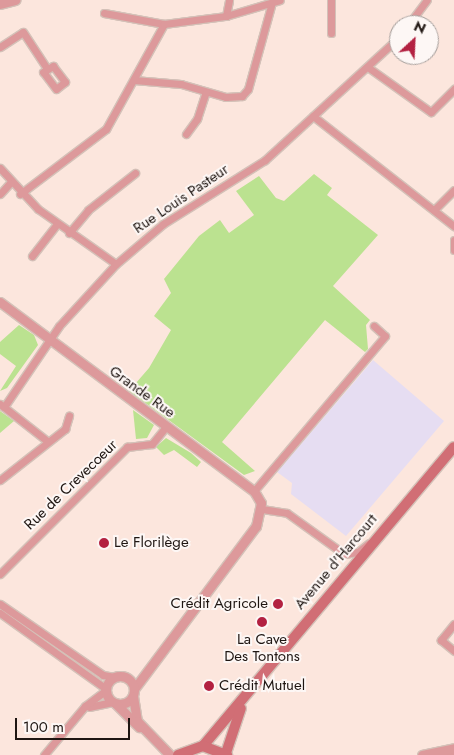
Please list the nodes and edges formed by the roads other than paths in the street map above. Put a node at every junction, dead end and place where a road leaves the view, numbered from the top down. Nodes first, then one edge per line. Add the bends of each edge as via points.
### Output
1 (15, 0) edge
2 (229, 0) edge
3 (280, 0) edge
4 (331, 0) edge
5 (427, 0) edge
6 (0, 4) edge
7 (270, 6) junction
8 (104, 13) dead end
9 (416, 15) edge
10 (226, 16) junction
11 (164, 24) junction
12 (332, 33) dead end
13 (0, 47) edge
14 (389, 47) edge
15 (46, 67) dead end
16 (369, 68) junction
17 (134, 80) junction
18 (454, 89) edge
19 (206, 92) junction
20 (313, 116) junction
21 (186, 134) dead end
22 (0, 168) edge
23 (135, 173) dead end
24 (10, 183) junction
25 (454, 190) edge
26 (0, 194) edge
27 (20, 194) junction
28 (434, 210) junction
29 (57, 224) junction
30 (454, 226) edge
31 (69, 233) junction
32 (454, 240) edge
33 (454, 250) edge
34 (32, 256) dead end
35 (116, 264) junction
36 (0, 302) edge
37 (374, 326) dead end
38 (50, 342) junction
39 (2, 406) edge
40 (69, 416) dead end
41 (166, 427) junction
42 (47, 441) junction
43 (454, 447) edge
44 (0, 480) edge
45 (254, 491) junction
46 (262, 509) junction
47 (377, 537) junction
48 (0, 574) edge
49 (0, 604) edge
50 (0, 613) edge
51 (454, 624) edge
52 (454, 651) edge
53 (154, 657) junction
54 (120, 677) junction
55 (106, 690) junction
56 (133, 692) junction
57 (244, 700) junction
58 (114, 703) junction
59 (80, 712) junction
60 (146, 730) junction
61 (203, 746) junction
62 (454, 748) edge
63 (168, 752) edge
64 (180, 753) edge
65 (454, 753) edge
66 (226, 754) edge
67 (44, 755) edge
68 (422, 755) edge
69 (444, 755) edge

1 - 6 street
2 - 10 street
3 - 7 street
4 - 12 street
5 - 9 street
7 - 10 street
7 - 19 street via 245,93 234,98
8 - 11 street
10 - 11 street
11 - 17 street
13 - 15 street via 23,32
14 - 16 street, Rue Louis Pasteur
16 - 18 street via 431,112
16 - 20 street, Rue Louis Pasteur
17 - 19 street via 181,84
17 - 27 street via 101,134
19 - 21 street via 197,119
20 - 28 street
20 - 35 street, Rue Louis Pasteur via 265,160 163,224
22 - 24 street
23 - 31 street via 88,210
24 - 26 street
24 - 27 street
25 - 28 street
27 - 29 street
28 - 30 street
29 - 31 street
29 - 34 street
31 - 35 street
32 - 33 street
35 - 38 street, Rue Louis Pasteur
36 - 38 street, Grande Rue
37 - 45 street via 385,336
38 - 39 street, Rue Louis Pasteur
38 - 41 street, Grande Rue
39 - 42 street
40 - 42 street via 65,430
41 - 45 street, Grande Rue
41 - 48 street, Rue de Crevecoeur via 152,444 127,447
42 - 44 street
43 - 47 main road, Avenue d'Harcourt
45 - 46 street
46 - 47 street via 286,513 337,551 350,555
46 - 53 street via 256,526
47 - 57 main road, Avenue d'Harcourt
49 - 54 street via 103,675
50 - 55 street
51 - 52 street via 441,640
53 - 54 street
53 - 56 street
54 - 55 street
54 - 56 street
55 - 58 street
55 - 59 street
56 - 58 street via 128,702
56 - 60 street via 132,710
57 - 61 main road, Avenue d'Harcourt
57 - 66 main road, Avenue d'Harcourt
58 - 59 street
58 - 60 street
59 - 67 street
60 - 63 street
61 - 64 main road
61 - 66 main road
62 - 68 street
63 - 64 street
65 - 69 street

